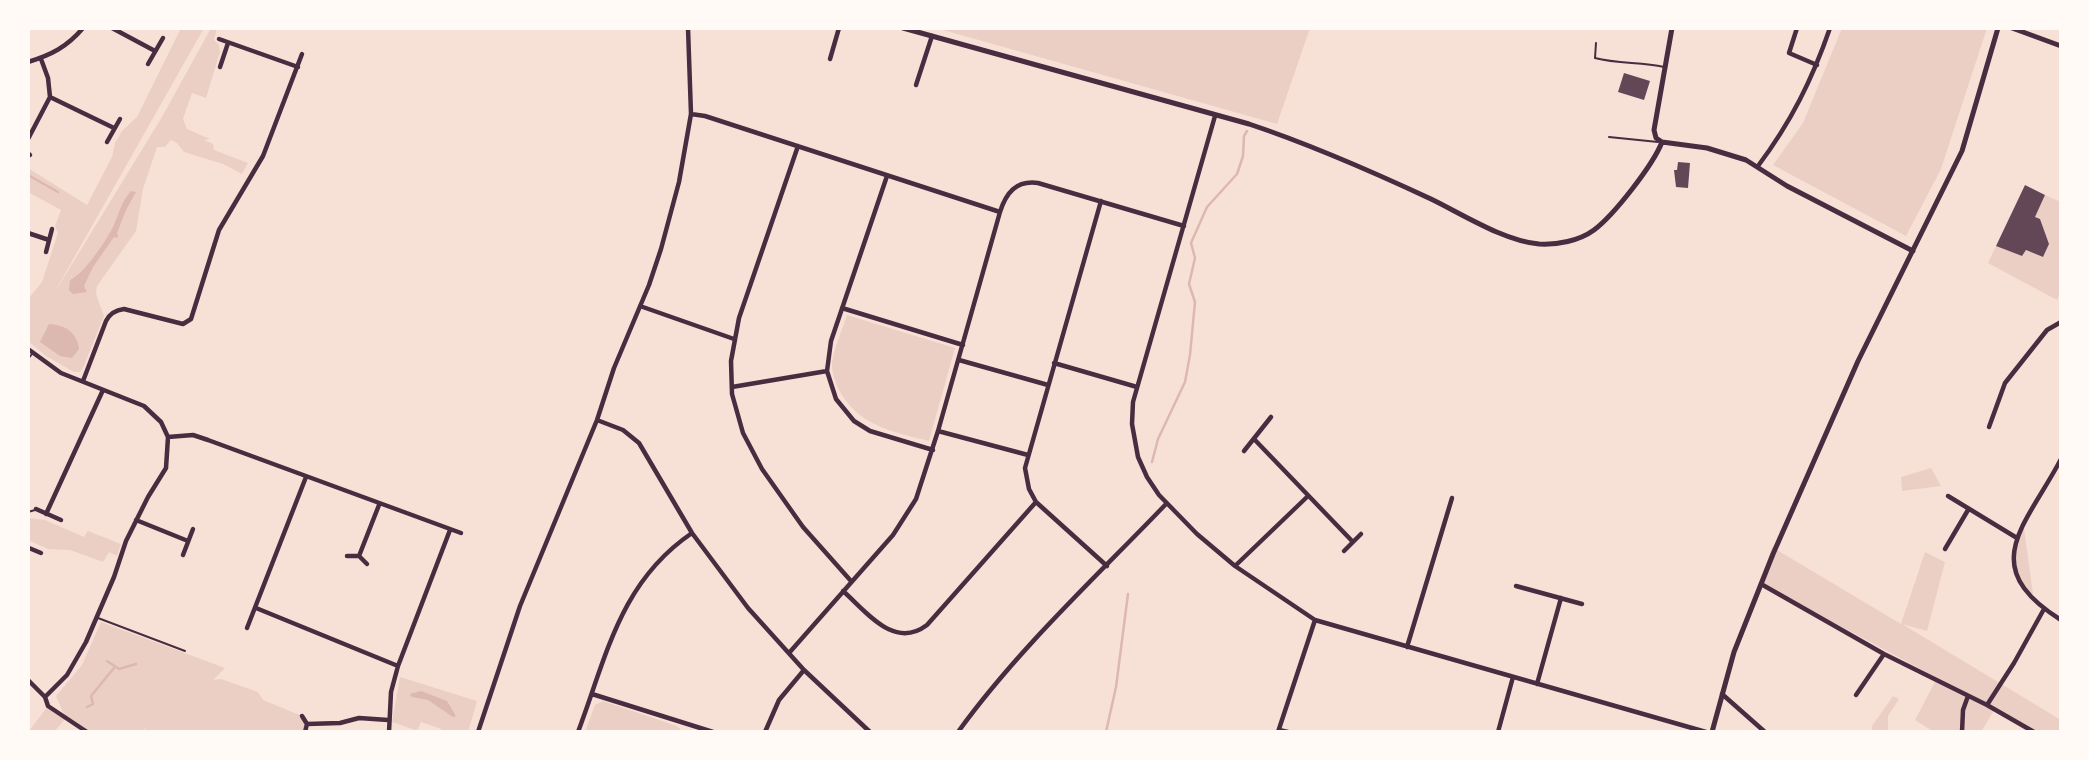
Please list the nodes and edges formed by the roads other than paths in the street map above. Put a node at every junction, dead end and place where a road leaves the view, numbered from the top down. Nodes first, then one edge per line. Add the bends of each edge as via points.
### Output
1 (83, 28) edge
2 (112, 28) edge
3 (688, 28) edge
4 (839, 28) edge
5 (903, 28) edge
6 (1672, 28) edge
7 (1797, 28) edge
8 (1830, 28) edge
9 (1998, 28) edge
10 (2012, 28) edge
11 (932, 36) junction
12 (163, 38) dead end
13 (219, 39) dead end
14 (228, 43) junction
15 (1596, 43) dead end
16 (2061, 46) edge
17 (155, 51) junction
18 (302, 54) dead end
19 (41, 58) junction
20 (830, 59) dead end
21 (28, 62) edge
22 (148, 64) dead end
23 (1817, 65) junction
24 (220, 66) dead end
25 (298, 67) junction
26 (1665, 67) junction
27 (916, 85) dead end
28 (50, 97) junction
29 (691, 114) junction
30 (1215, 116) junction
31 (120, 119) dead end
32 (114, 128) junction
33 (1609, 136) dead end
34 (28, 139) edge
35 (107, 142) dead end
36 (1662, 142) junction
37 (798, 146) junction
38 (1758, 166) junction
39 (887, 176) junction
40 (1101, 201) junction
41 (1000, 212) junction
42 (1184, 226) junction
43 (52, 229) dead end
44 (28, 233) edge
45 (49, 240) junction
46 (46, 251) dead end
47 (1913, 251) junction
48 (640, 306) junction
49 (842, 309) junction
50 (2061, 321) edge
51 (734, 339) junction
52 (963, 345) junction
53 (28, 349) edge
54 (33, 353) junction
55 (28, 359) edge
56 (959, 360) junction
57 (1054, 363) junction
58 (827, 371) junction
59 (83, 382) junction
60 (1048, 384) junction
61 (732, 387) junction
62 (1137, 387) junction
63 (103, 390) junction
64 (1271, 417) dead end
65 (597, 420) junction
66 (1989, 427) dead end
67 (938, 431) junction
68 (168, 437) junction
69 (1254, 439) junction
70 (933, 450) junction
71 (1244, 451) dead end
72 (1028, 455) junction
73 (2061, 459) edge
74 (2059, 468) edge
75 (306, 477) junction
76 (1308, 496) junction
77 (1948, 496) dead end
78 (1452, 498) dead end
79 (1036, 502) junction
80 (1167, 503) junction
81 (379, 505) junction
82 (36, 509) joint
83 (1968, 510) junction
84 (28, 512) edge
85 (47, 514) junction
86 (61, 520) dead end
87 (136, 520) junction
88 (193, 529) dead end
89 (450, 530) junction
90 (461, 533) dead end
91 (692, 533) junction
92 (1361, 534) dead end
93 (2017, 538) junction
94 (188, 541) junction
95 (1353, 542) junction
96 (28, 548) edge
97 (1945, 549) dead end
98 (1344, 551) dead end
99 (41, 553) dead end
100 (183, 555) dead end
101 (347, 556) dead end
102 (359, 556) junction
103 (367, 564) dead end
104 (1107, 566) junction
105 (1235, 566) junction
106 (851, 581) junction
107 (1760, 583) junction
108 (1516, 586) dead end
109 (843, 591) junction
110 (1561, 598) junction
111 (1582, 604) dead end
112 (256, 608) junction
113 (2044, 609) junction
114 (97, 617) junction
115 (1315, 620) junction
116 (2061, 620) edge
117 (247, 628) dead end
118 (1407, 648) junction
119 (185, 651) dead end
120 (789, 653) junction
121 (1884, 654) junction
122 (398, 666) junction
123 (804, 670) junction
124 (1513, 677) junction
125 (28, 680) edge
126 (1537, 684) junction
127 (1721, 693) junction
128 (592, 694) junction
129 (1856, 695) dead end
130 (1968, 696) junction
131 (45, 697) junction
132 (1987, 705) junction
133 (302, 716) dead end
134 (388, 720) junction
135 (307, 724) junction
136 (691, 725) junction
137 (1279, 731) edge
138 (87, 732) edge
139 (305, 732) edge
140 (388, 732) edge
141 (478, 732) edge
142 (578, 732) edge
143 (688, 732) edge
144 (713, 732) edge
145 (765, 732) edge
146 (870, 732) edge
147 (958, 732) edge
148 (1287, 732) edge
149 (1498, 732) edge
150 (1706, 732) edge
151 (1712, 732) edge
152 (1765, 732) edge
153 (1962, 732) edge
154 (2034, 732) edge

1 - 19 street via 69,44
2 - 17 street
3 - 29 street
4 - 20 street
5 - 11 street
6 - 26 street
7 - 23 street via 1788,53
8 - 23 street
9 - 47 street via 1962,150
10 - 16 street
11 - 27 street
11 - 30 street
12 - 17 street
13 - 14 street
14 - 24 street
14 - 25 street
15 - 26 lane via 1595,58
17 - 22 street
18 - 25 street
19 - 21 street
19 - 28 street
23 - 38 street via 1784,132
25 - 59 street via 263,156 219,230 191,319 183,324 124,309 109,315
26 - 36 street via 1654,130
28 - 32 street
28 - 34 street
29 - 37 street
29 - 48 street via 679,182
30 - 36 street via 1295,139 1507,236 1538,244 1571,241 1595,229 1641,178
30 - 42 street
31 - 32 street
32 - 35 street
33 - 36 lane
36 - 38 street via 1707,148
37 - 39 street
37 - 51 street
38 - 47 street via 1787,187
39 - 41 street
39 - 49 street
40 - 41 street via 1028,182 1010,190
40 - 42 street
40 - 57 street
41 - 52 street
42 - 62 street
43 - 45 street
44 - 45 street
45 - 46 street
47 - 107 street via 1853,372
48 - 51 street
48 - 65 street
49 - 52 street
49 - 58 street
50 - 66 street via 2047,330 2005,383
51 - 61 street
52 - 56 street
53 - 54 street
54 - 55 lane
54 - 59 street
56 - 60 street
56 - 67 street
57 - 60 street
57 - 62 street
58 - 61 street
58 - 70 street via 836,400 854,421 870,431
59 - 63 street
60 - 72 street
61 - 106 street via 738,421 755,457 803,527
62 - 80 street via 1132,413 1135,446 1147,477
63 - 68 street via 144,406
63 - 85 street
64 - 69 street
65 - 91 street via 623,430 639,443
65 - 141 street via 523,599
67 - 70 street
67 - 72 street
68 - 75 street via 193,435
68 - 87 street via 166,468
69 - 71 street
69 - 76 street
70 - 106 street via 909,513
72 - 79 street via 1026,482
73 - 74 street
74 - 93 street
75 - 81 street
75 - 112 street
76 - 95 street
76 - 105 street
77 - 83 street
78 - 118 street
79 - 104 street
79 - 109 street via 916,632 887,630
80 - 104 street
80 - 105 street
81 - 89 street
81 - 102 street
82 - 84 lane
82 - 85 street
83 - 93 street
83 - 97 street
85 - 86 street
87 - 94 street
87 - 114 street
88 - 94 street
89 - 90 street
89 - 122 street
91 - 120 street via 748,608
91 - 128 street via 659,560 633,593
92 - 95 street
93 - 113 street via 2014,557 2019,582
94 - 100 street
95 - 98 street
96 - 99 street
101 - 102 street
102 - 103 street
104 - 147 street via 985,696
105 - 115 street
106 - 109 street
107 - 121 street
107 - 127 street
108 - 110 street
109 - 120 street
110 - 111 street
110 - 126 street
112 - 117 street
112 - 122 street
113 - 116 street
113 - 132 street
114 - 119 lane
114 - 131 street via 67,675
115 - 118 street
115 - 137 street
118 - 124 street
120 - 123 street
121 - 129 street
121 - 130 street
122 - 134 street
123 - 145 street via 779,700
123 - 146 street
124 - 126 street
124 - 149 street
125 - 131 street
126 - 150 street
127 - 151 street
127 - 152 street
128 - 136 street
128 - 142 street
130 - 132 street
130 - 153 street
131 - 138 street via 48,706
132 - 154 street
133 - 135 street
134 - 135 street
134 - 140 street
135 - 139 street
136 - 143 street
136 - 144 street
137 - 148 street

